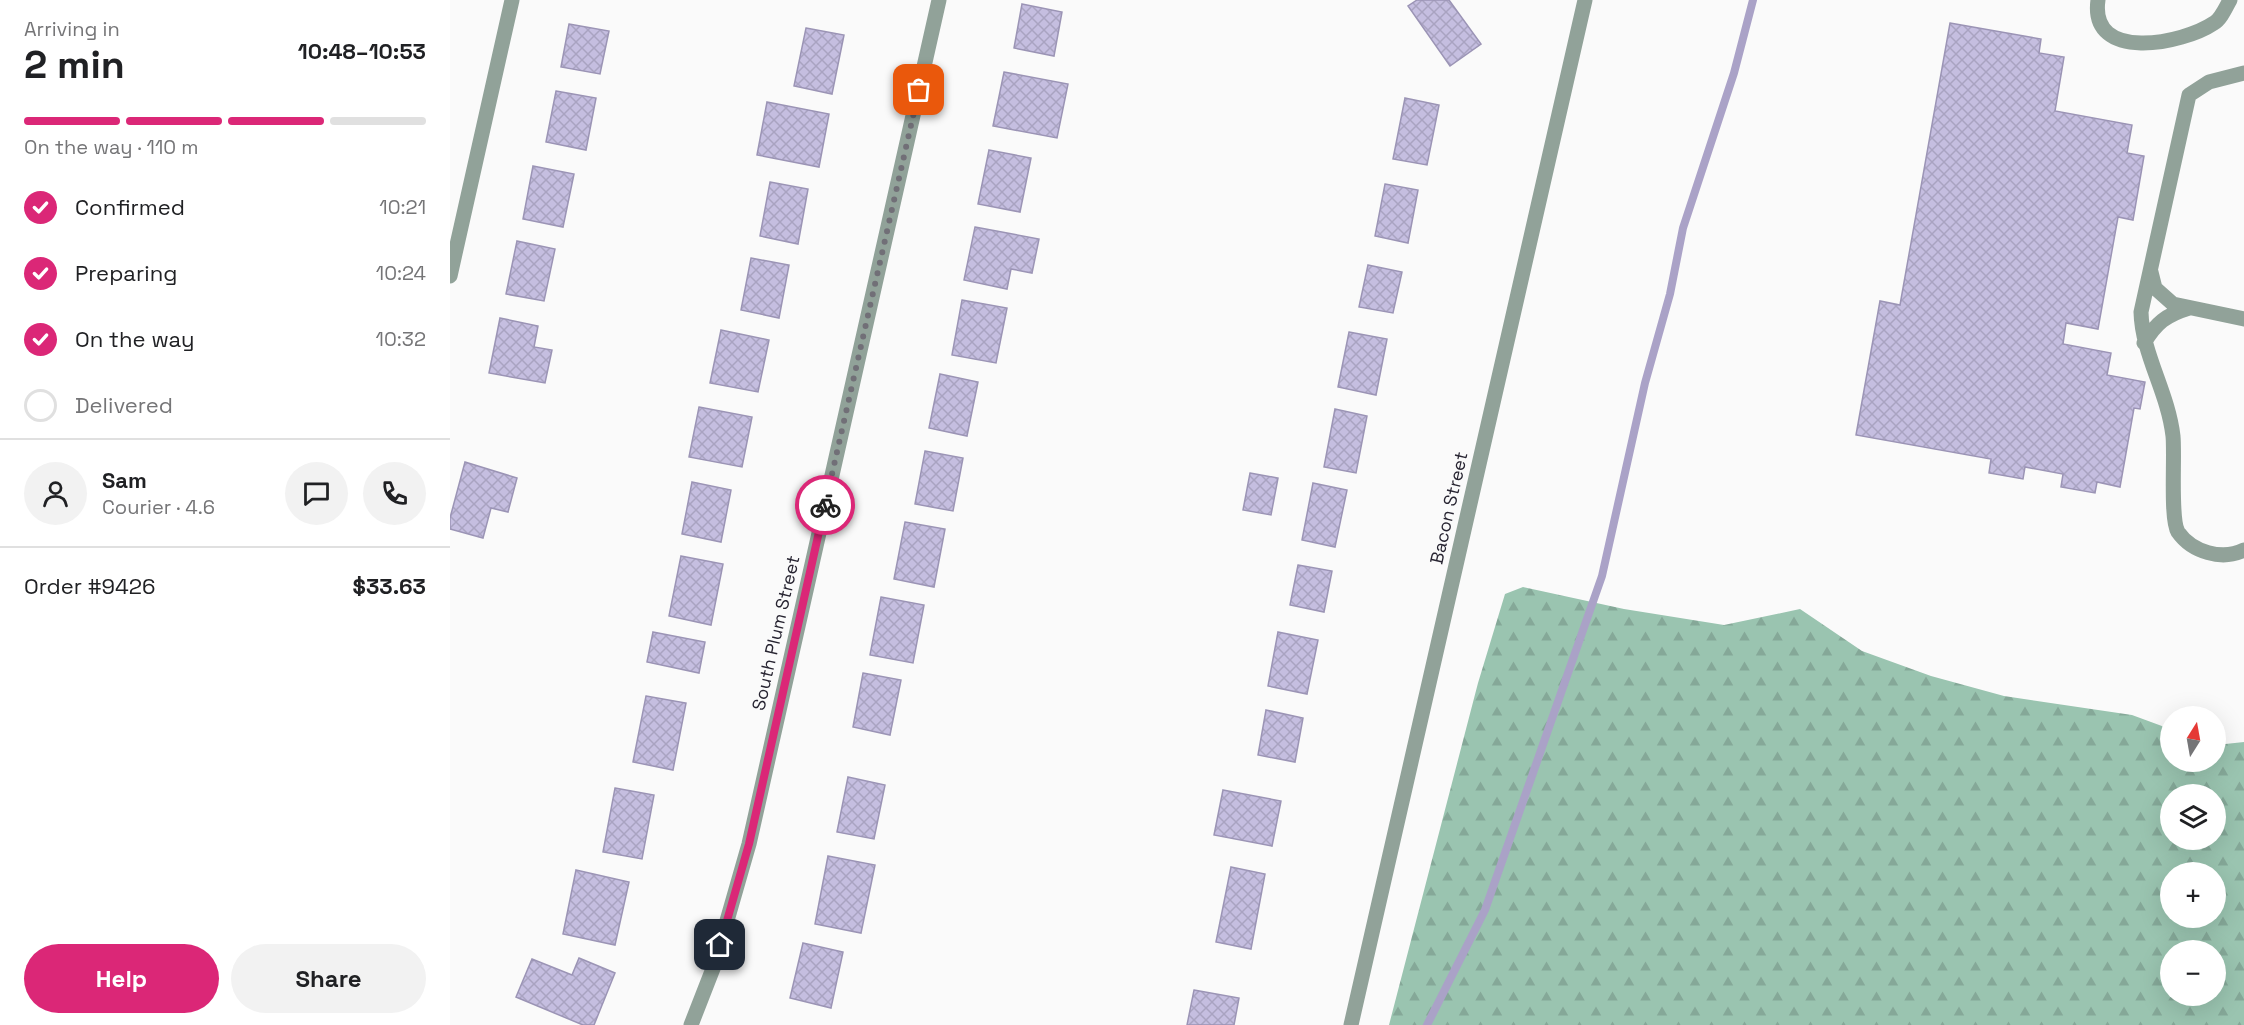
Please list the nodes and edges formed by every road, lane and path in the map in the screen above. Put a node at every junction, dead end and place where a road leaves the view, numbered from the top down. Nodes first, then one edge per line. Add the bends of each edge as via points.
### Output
1 (512, 0) edge
2 (939, 0) edge
3 (1585, 0) edge
4 (2098, 0) edge
5 (2230, 0) edge
6 (2244, 72) edge
7 (2150, 269) junction
8 (450, 276) edge
9 (2190, 308) junction
10 (2244, 319) edge
11 (2144, 343) junction
12 (2244, 550) edge
13 (691, 1025) edge
14 (1351, 1025) edge

1 - 8 street
2 - 13 street, South Plum Street via 749,844 714,966
3 - 14 street, Bacon Street
4 - 5 street via 2100,23 2107,35 2118,41 2175,41 2216,22
6 - 7 street via 2209,82 2189,95
7 - 9 street via 2155,288 2173,304
7 - 11 street via 2141,312
9 - 10 street
9 - 11 street via 2169,314
11 - 12 street via 2167,402 2173,435 2173,509 2177,530 2188,543 2203,551 2222,555

